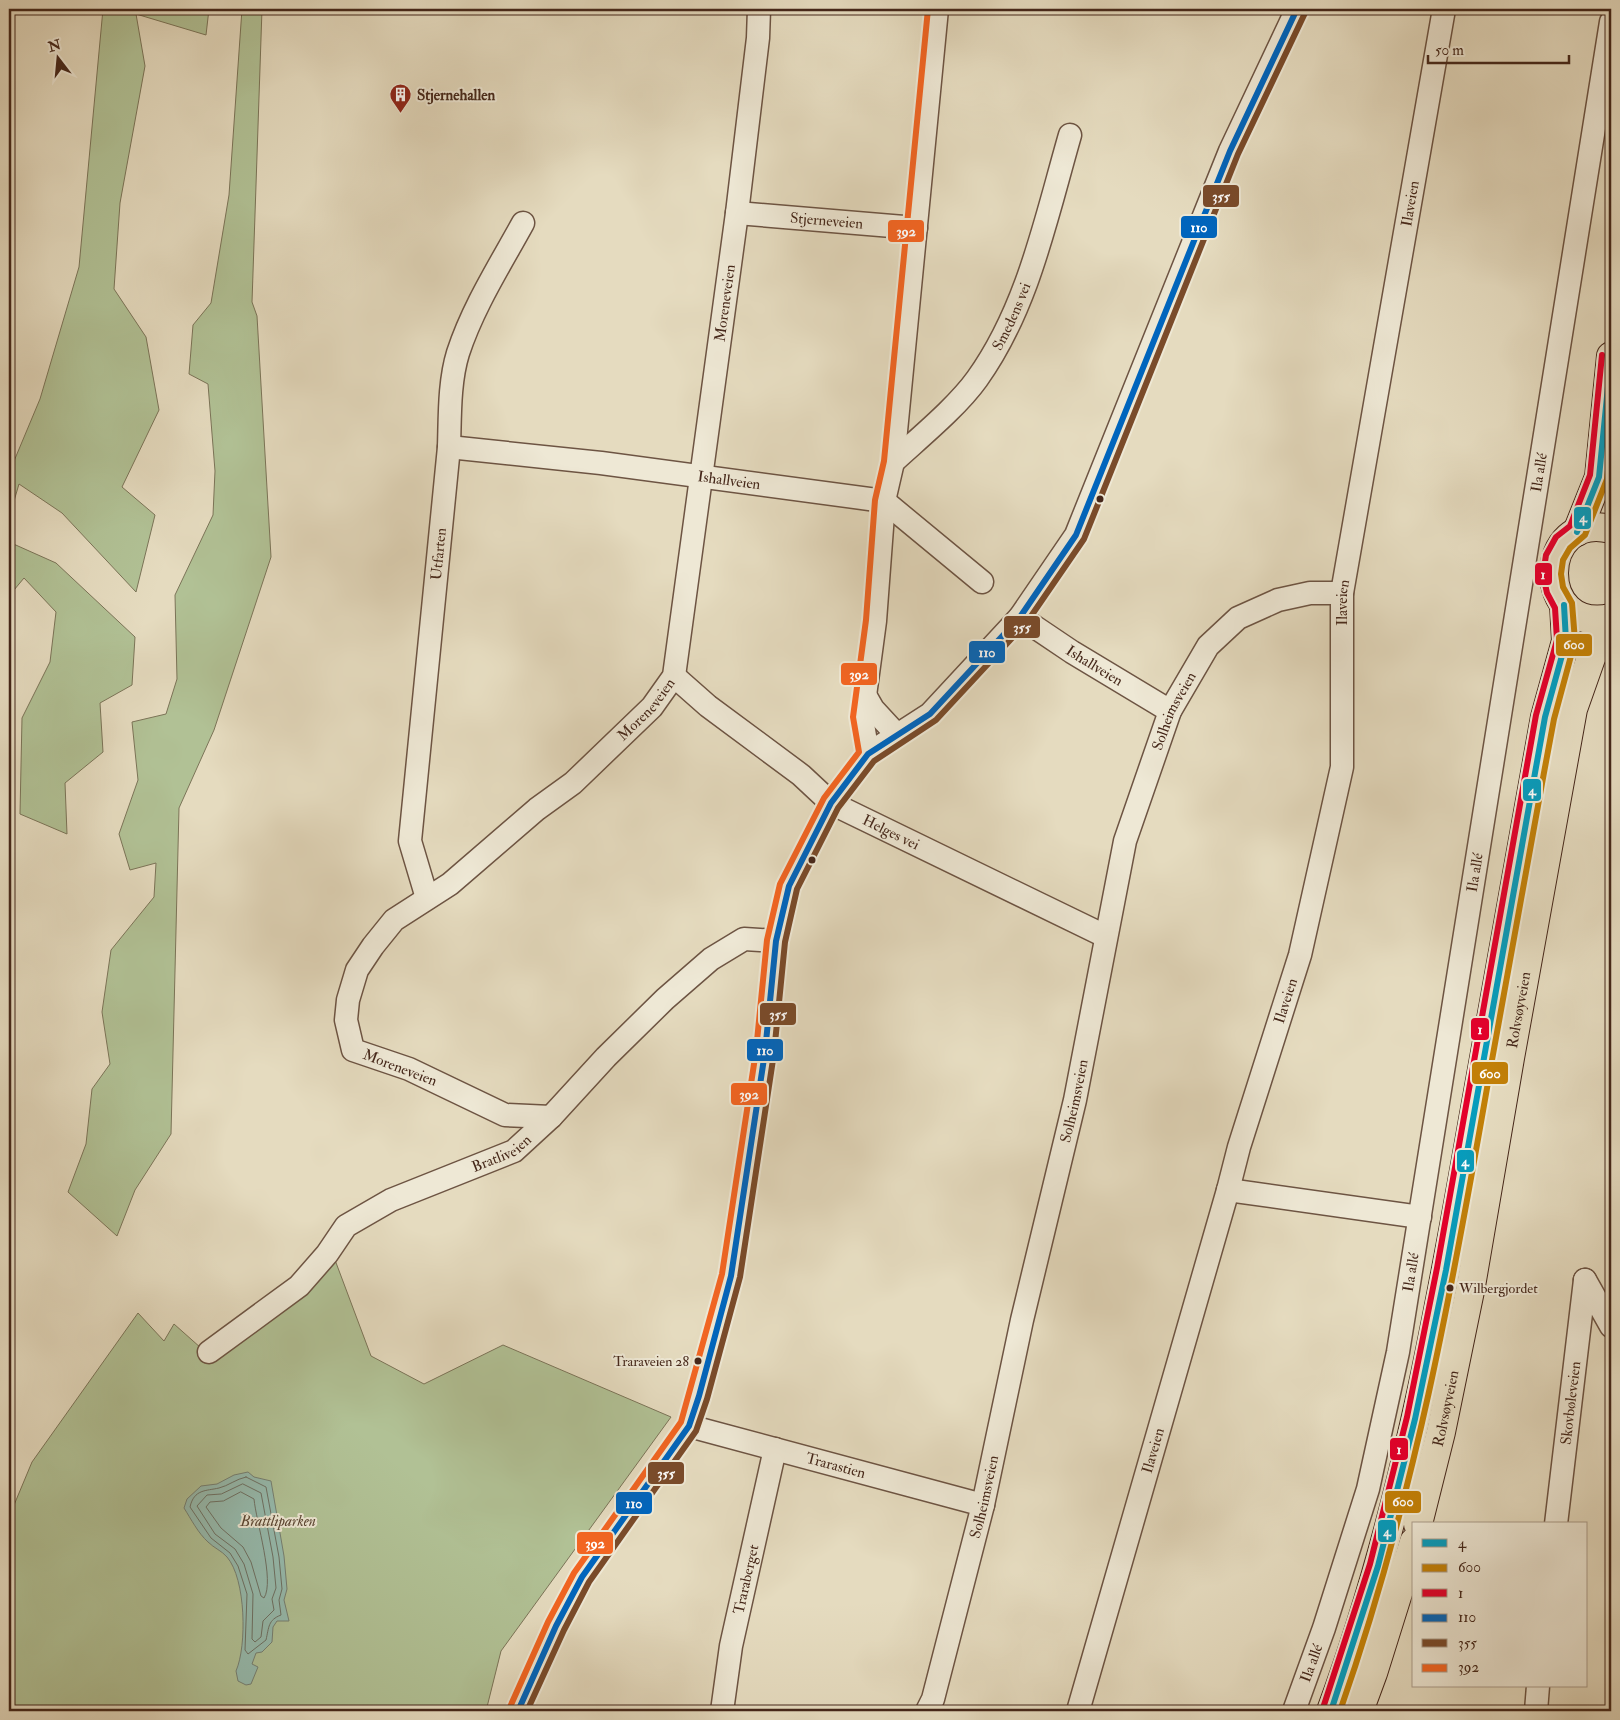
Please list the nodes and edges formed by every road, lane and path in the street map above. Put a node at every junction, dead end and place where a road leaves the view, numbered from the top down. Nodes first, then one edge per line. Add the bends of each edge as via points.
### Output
1 (759, 9) edge
2 (937, 9) edge
3 (1297, 9) edge
4 (1444, 9) edge
5 (1611, 22) edge
6 (1070, 135) dead end
7 (737, 213) junction
8 (523, 223) dead end
9 (916, 228) junction
10 (1611, 356) edge
11 (449, 447) junction
12 (893, 462) junction
13 (701, 478) junction
14 (884, 501) junction
15 (1611, 529) edge
16 (1577, 532) junction
17 (982, 582) dead end
18 (1342, 593) junction
19 (1564, 605) junction
20 (1020, 617) junction
21 (1611, 619) edge
22 (674, 676) junction
23 (865, 695) junction
24 (1170, 710) junction
25 (897, 735) junction
26 (868, 754) junction
27 (832, 803) junction
28 (427, 898) junction
29 (1105, 936) junction
30 (776, 941) junction
31 (551, 1118) junction
32 (1228, 1190) junction
33 (1420, 1217) junction
34 (1611, 1326) edge
35 (209, 1352) dead end
36 (688, 1426) junction
37 (775, 1449) junction
38 (983, 1505) junction
39 (1418, 1522) edge
40 (1556, 1522) edge
41 (1412, 1548) edge
42 (1538, 1688) edge
43 (518, 1711) edge
44 (722, 1711) edge
45 (927, 1711) edge
46 (1078, 1711) edge
47 (1294, 1711) edge
48 (1330, 1711) edge
49 (1359, 1711) edge
50 (1536, 1711) edge

1 - 7 street, Moreneveien
2 - 9 street
3 - 20 street via 1230,151 1076,535
4 - 18 street, Ilaveien
5 - 33 street, Ila allé
6 - 12 street, Smedens vei via 1026,286 997,347 976,380
7 - 9 street, Stjerneveien
7 - 13 street, Moreneveien
8 - 11 street, Utfarten via 474,312 458,354 452,386
9 - 12 street
10 - 16 main road via 1599,477
11 - 13 street, Ishallveien via 601,463
11 - 28 street, Utfarten via 410,841
12 - 14 street
13 - 14 street, Ishallveien
13 - 22 street, Moreneveien
14 - 17 street
14 - 23 street
15 - 16 main road via 1600,526
16 - 19 main road via 1564,542 1555,557 1552,574
18 - 24 street, Solheimsveien via 1310,593 1278,600 1238,618 1208,646
18 - 32 street, Ilaveien via 1342,767 1300,955
19 - 21 main road via 1585,618
19 - 48 main road, Rolvsøyveien via 1566,641 1545,717 1445,1282 1416,1426 1351,1656
20 - 24 street, Ishallveien
20 - 25 street via 930,714
21 - 39 main road, Rolvsøyveien via 1591,658 1573,709 1472,1286
22 - 27 street, Helges vei
22 - 28 street, Moreneveien via 652,707 599,760 450,884
23 - 25 street
23 - 26 street via 862,718
24 - 29 street, Solheimsveien via 1125,841
25 - 26 street
26 - 27 street
27 - 29 street, Helges vei
27 - 30 street via 790,886
28 - 31 street, Moreneveien via 394,920 357,970 346,1020 353,1050 409,1069 505,1115
29 - 38 street, Solheimsveien via 1075,1100 1022,1320
30 - 31 street, Bratliveien via 744,939 711,959 606,1057
30 - 36 street via 765,1052 731,1276
31 - 35 street, Bratliveien via 514,1151 390,1200 346,1226 299,1286
32 - 33 street
32 - 46 street, Ilaveien
33 - 47 street, Ila allé via 1398,1352 1368,1489
34 - 40 street, Skovbøleveien via 1585,1280
36 - 37 street, Trarastien
36 - 43 street via 582,1577
37 - 38 street, Trarastien
37 - 44 street, Traraberget via 731,1646
38 - 45 street, Solheimsveien via 933,1699
41 - 49 main road
42 - 50 street

